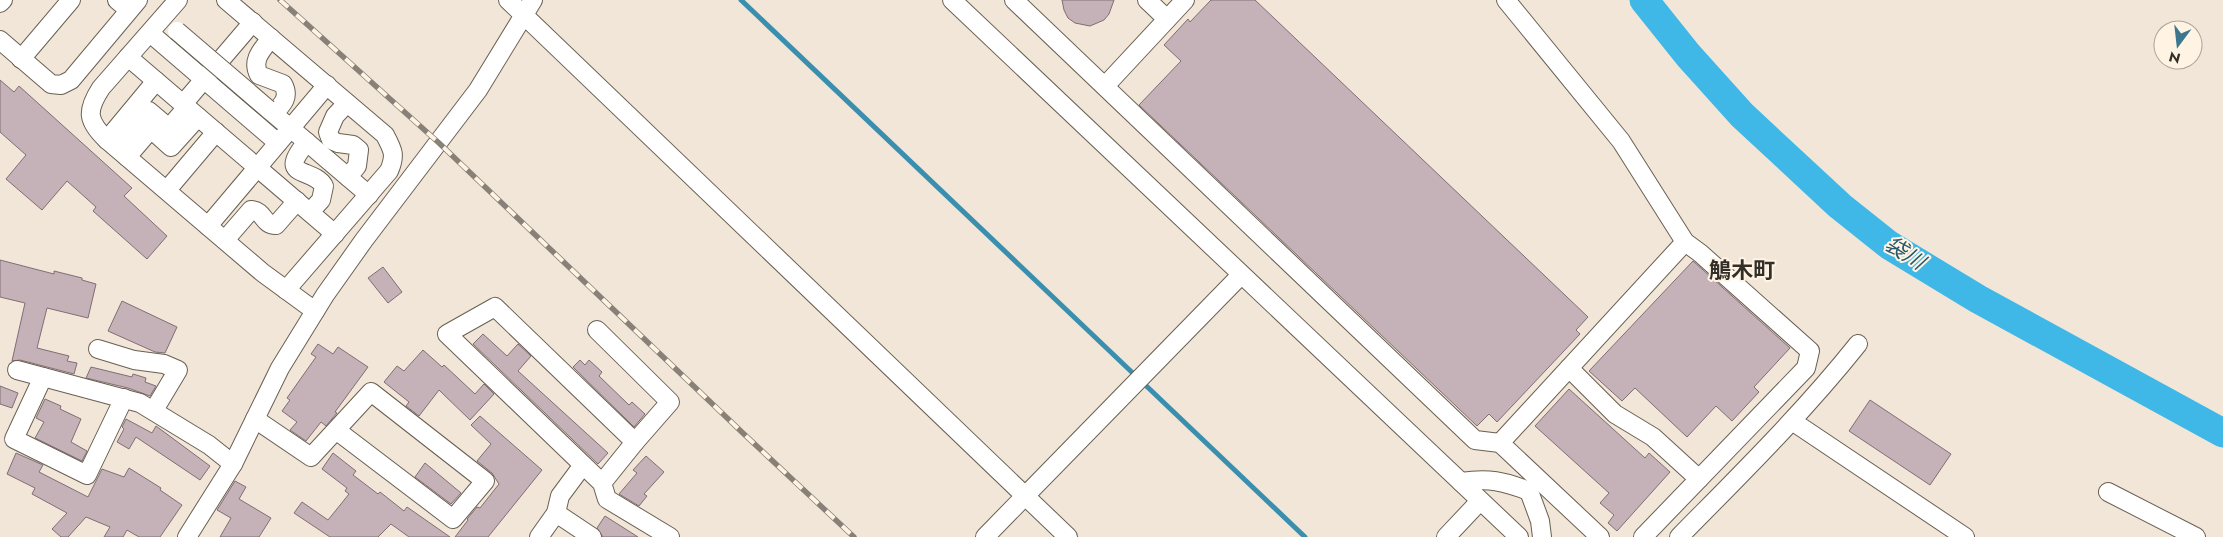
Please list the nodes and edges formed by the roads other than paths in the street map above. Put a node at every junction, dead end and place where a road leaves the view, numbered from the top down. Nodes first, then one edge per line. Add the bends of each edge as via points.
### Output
1 (3, 0) edge
2 (71, 0) edge
3 (178, 0) edge
4 (226, 0) edge
5 (508, 0) edge
6 (533, 0) edge
7 (952, 0) edge
8 (1014, 0) edge
9 (1147, 0) edge
10 (1185, 0) edge
11 (1506, 0) edge
12 (0, 3) edge
13 (128, 4) edge
14 (524, 15) junction
15 (162, 18) junction
16 (1167, 19) junction
17 (252, 22) junction
18 (150, 33) junction
19 (271, 38) junction
20 (0, 40) edge
21 (128, 57) junction
22 (21, 59) junction
23 (204, 80) junction
24 (156, 81) junction
25 (327, 86) junction
26 (1104, 86) junction
27 (347, 103) junction
28 (189, 109) junction
29 (271, 111) junction
30 (291, 128) junction
31 (216, 132) junction
32 (307, 142) junction
33 (278, 144) junction
34 (117, 148) junction
35 (258, 167) junction
36 (348, 177) junction
37 (167, 190) junction
38 (368, 195) junction
39 (297, 201) junction
40 (310, 212) junction
41 (208, 226) junction
42 (335, 234) junction
43 (225, 240) junction
44 (1685, 242) junction
45 (1241, 275) junction
46 (286, 290) junction
47 (315, 311) junction
48 (597, 330) dead end
49 (1858, 344) dead end
50 (98, 349) dead end
51 (1569, 368) junction
52 (17, 370) dead end
53 (43, 377) junction
54 (124, 398) junction
55 (154, 410) junction
56 (254, 418) junction
57 (1792, 421) junction
58 (336, 430) junction
59 (635, 442) junction
60 (1500, 443) junction
61 (232, 464) junction
62 (583, 465) junction
63 (1699, 480) junction
64 (1461, 482) junction
65 (602, 483) junction
66 (1534, 485) junction
67 (2108, 492) dead end
68 (1025, 496) junction
69 (1480, 501) junction
70 (556, 513) junction
71 (187, 537) edge
72 (539, 537) edge
73 (592, 537) edge
74 (670, 537) edge
75 (985, 537) edge
76 (1068, 537) edge
77 (1446, 537) edge
78 (1519, 537) edge
79 (1542, 537) edge
80 (1600, 537) edge
81 (1643, 537) edge
82 (1679, 537) edge
83 (1965, 537) edge
84 (2196, 537) edge

1 - 12 street
2 - 22 street
3 - 15 street
4 - 17 street
5 - 14 street
6 - 14 street
7 - 45 street
8 - 26 street
9 - 16 street
10 - 16 street
11 - 44 street via 1621,141
13 - 22 street via 71,80 61,85 51,84
14 - 47 street via 478,90 364,240
14 - 68 street
15 - 18 street
15 - 29 street, bridge
16 - 26 street
17 - 19 street
17 - 23 street
18 - 21 street
18 - 23 street
19 - 25 street
19 - 29 street via 255,63 259,75 283,84 287,91 286,98
20 - 22 street
21 - 24 street
21 - 34 street via 92,103 93,124
23 - 28 street
23 - 33 street
24 - 28 street
24 - 34 street
25 - 27 street
25 - 30 street
26 - 60 street via 1475,440
27 - 36 street via 335,116 328,132 331,140 353,145 359,150 357,166
27 - 38 street via 385,135 393,153 389,171
28 - 31 street
28 - 34 street via 171,147 151,129
29 - 30 street
30 - 32 street
30 - 33 street
31 - 35 street
31 - 37 street
32 - 36 street
32 - 40 street via 296,157 296,168 303,174 316,177 324,186 321,200
33 - 35 street
34 - 37 street
35 - 39 street
35 - 41 street
36 - 38 street
37 - 41 street
38 - 42 street
39 - 40 street
39 - 43 street via 276,225 270,225 262,213 251,210
40 - 42 street
41 - 43 street
42 - 46 street
43 - 46 street
44 - 51 street
44 - 63 street via 1810,352 1806,368
45 - 64 street
45 - 68 street
46 - 47 street
47 - 56 street
48 - 59 street via 670,402
49 - 57 street
50 - 55 street via 178,370
51 - 60 street
51 - 63 street via 1614,414 1653,437
52 - 53 street
53 - 54 street
53 - 54 street via 14,439 87,475
54 - 55 street
55 - 61 street via 209,445
56 - 58 street via 311,457
56 - 61 street
57 - 82 street
57 - 83 street
58 - 58 street via 371,392 486,481 453,519
59 - 62 street via 495,307 447,334
59 - 65 street
60 - 66 street
61 - 71 street
62 - 65 street
62 - 70 street via 560,496
63 - 81 street
64 - 66 street via 1482,479
64 - 69 street
65 - 74 street via 607,499
66 - 79 street
66 - 80 street
67 - 84 street
68 - 75 street
68 - 76 street
69 - 77 street
69 - 78 street
70 - 72 street
70 - 73 street

